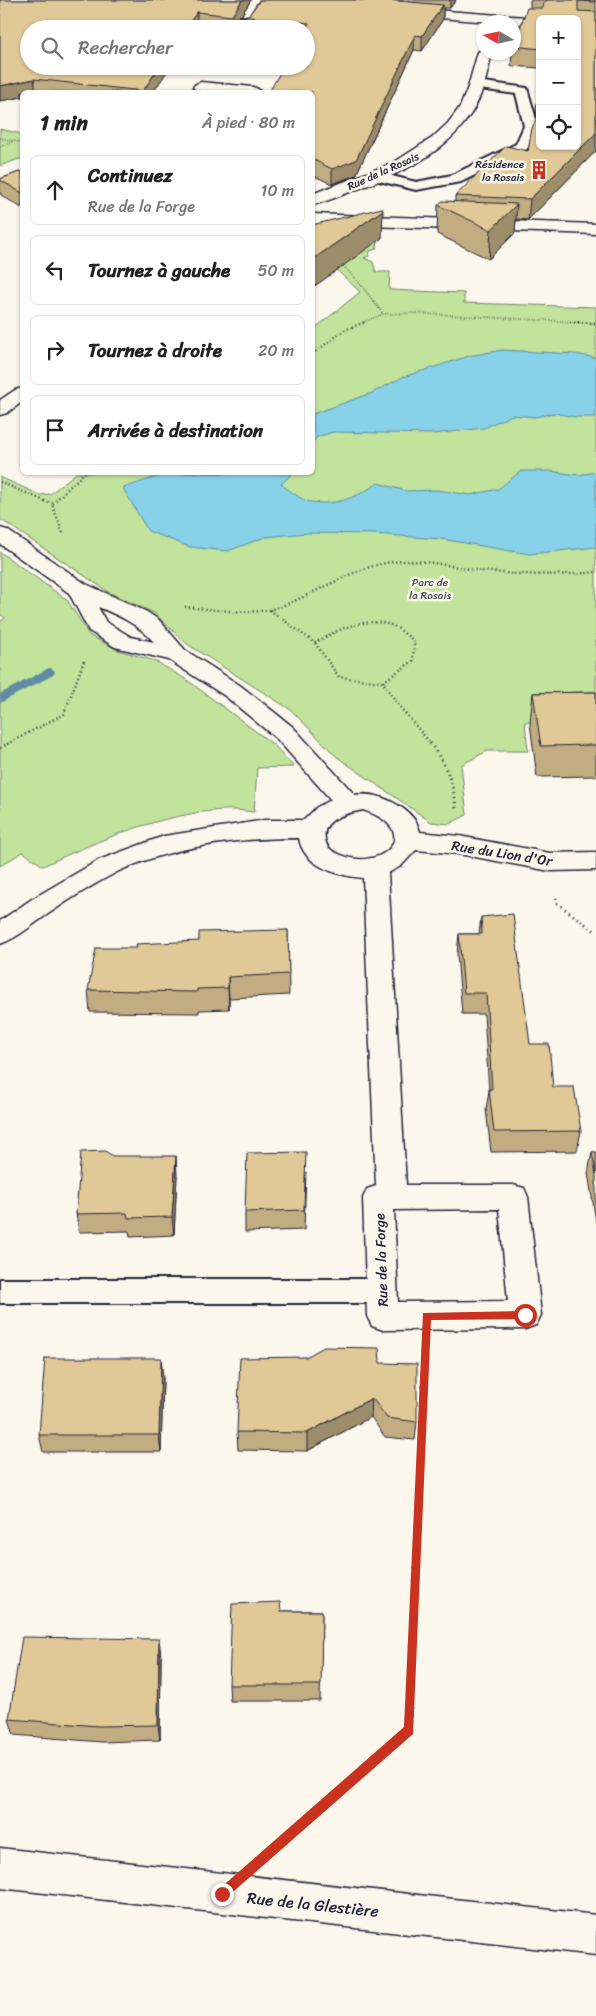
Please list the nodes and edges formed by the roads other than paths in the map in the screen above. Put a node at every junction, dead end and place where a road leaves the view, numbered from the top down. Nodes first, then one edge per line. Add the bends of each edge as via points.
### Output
1 (396, 10) edge
2 (476, 19) edge
3 (521, 22) edge
4 (536, 22) edge
5 (483, 60) edge
6 (209, 75) edge
7 (477, 85) junction
8 (199, 90) edge
9 (376, 176) junction
10 (315, 199) edge
11 (315, 219) edge
12 (596, 229) edge
13 (20, 395) edge
14 (0, 409) edge
15 (0, 534) edge
16 (78, 589) junction
17 (177, 655) junction
18 (348, 803) junction
19 (312, 829) junction
20 (408, 840) junction
21 (596, 861) edge
22 (375, 869) junction
23 (0, 934) edge
24 (392, 1198) junction
25 (0, 1291) edge
26 (382, 1291) junction
27 (0, 1868) edge
28 (596, 1935) edge

1 - 2 street
3 - 4 street
5 - 7 street, Rue de la Rosais
6 - 8 street
7 - 9 street, Rue de la Rosais via 466,109 427,152
7 - 9 lane via 522,91 531,126 522,146 456,179 416,186
9 - 10 street, Rue de la Rosais
11 - 12 street
13 - 14 street
15 - 16 street
16 - 17 street via 139,617 151,625
16 - 17 street via 97,626 110,635 124,642
17 - 18 street via 234,691 285,733
18 - 19 street via 324,812
18 - 20 street via 363,802 391,811 401,820
19 - 22 street via 311,840 328,861 343,867
19 - 23 street via 265,829 173,842 108,866
20 - 21 street, Rue du Lion d'Or via 459,845 550,862
20 - 22 street via 402,852
22 - 24 street, Rue de la Forge
24 - 26 street, Rue de la Forge via 378,1198
24 - 26 street, Rue de la Forge via 512,1197 525,1315 383,1316
25 - 26 lane
27 - 28 street, Rue de la Glestière

